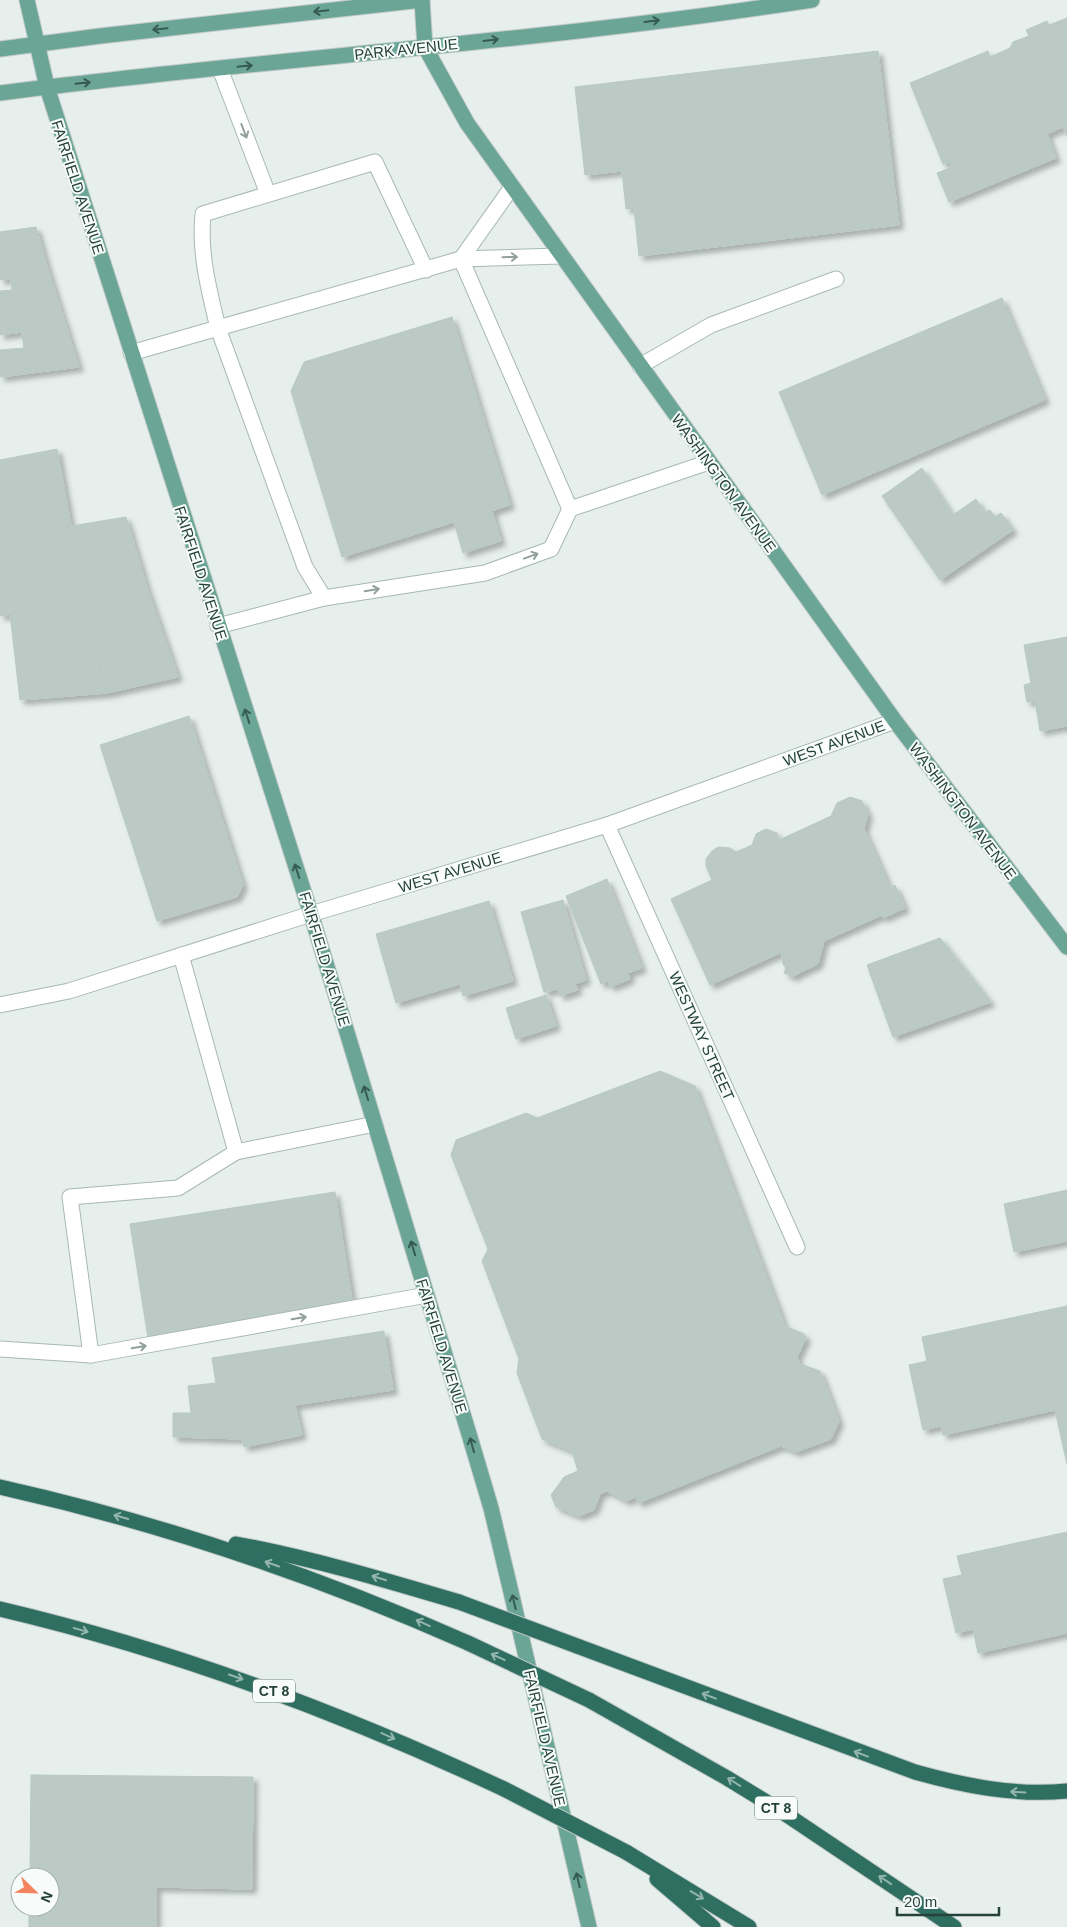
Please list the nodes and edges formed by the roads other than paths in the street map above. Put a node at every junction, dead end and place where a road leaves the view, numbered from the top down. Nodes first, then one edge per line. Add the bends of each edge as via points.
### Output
1 (27, 0) edge
2 (422, 0) edge
3 (812, 0) edge
4 (739, 6) edge
5 (35, 44) junction
6 (425, 47) junction
7 (0, 49) edge
8 (220, 69) junction
9 (47, 87) junction
10 (0, 93) edge
11 (512, 187) junction
12 (268, 194) junction
13 (561, 256) junction
14 (461, 259) junction
15 (426, 270) junction
16 (836, 278) dead end
17 (218, 328) junction
18 (131, 353) junction
19 (640, 366) junction
20 (709, 462) junction
21 (570, 510) junction
22 (324, 598) junction
23 (218, 626) junction
24 (895, 720) junction
25 (606, 826) junction
26 (311, 914) junction
27 (1067, 947) edge
28 (181, 955) junction
29 (0, 1005) edge
30 (375, 1124) junction
31 (236, 1152) junction
32 (797, 1247) dead end
33 (427, 1295) junction
34 (0, 1349) edge
35 (91, 1355) junction
36 (0, 1487) edge
37 (167, 1531) junction
38 (0, 1609) edge
39 (1067, 1791) edge
40 (626, 1852) junction
41 (589, 1927) edge
42 (713, 1927) edge
43 (749, 1927) edge
44 (954, 1927) edge

1 - 5 main road, FAIRFIELD AVENUE
2 -> 5 main road
2 - 6 main road, WASHINGTON AVENUE
3 - 4 main road, PARK AVENUE
6 -> 4 main road, PARK AVENUE
5 - 7 main road
5 - 9 main road, FAIRFIELD AVENUE
8 -> 6 main road, PARK AVENUE
6 - 11 main road, WASHINGTON AVENUE via 467,124
9 -> 8 main road, PARK AVENUE
8 -> 12 street
9 - 10 main road, PARK AVENUE
9 - 18 main road, FAIRFIELD AVENUE
11 - 13 main road, WASHINGTON AVENUE
11 - 14 street
12 - 15 street via 375,162
12 - 17 street via 203,214 201,238 206,278
14 -> 13 street
13 - 19 main road, WASHINGTON AVENUE
14 - 15 street
14 - 21 street
15 - 17 street
16 - 19 street via 711,325
17 - 18 street
17 - 22 street via 305,567
18 - 23 main road, FAIRFIELD AVENUE
19 - 20 main road, WASHINGTON AVENUE
20 - 21 street
20 - 24 main road, WASHINGTON AVENUE
22 -> 21 street via 485,573 551,549
22 - 23 street
26 -> 23 main road, FAIRFIELD AVENUE
24 - 25 street, WEST AVENUE
24 - 27 main road, WASHINGTON AVENUE
25 - 26 street, WEST AVENUE
25 - 32 street, WESTWAY STREET
26 - 28 street, WEST AVENUE
30 -> 26 main road, FAIRFIELD AVENUE
28 - 29 street, WEST AVENUE via 69,991
28 - 31 street
30 - 31 street
33 -> 30 main road, FAIRFIELD AVENUE
31 - 35 street via 178,1188 70,1197
35 -> 33 street
41 -> 33 main road, FAIRFIELD AVENUE via 491,1508
34 - 35 street
37 -> 36 highway, CT 8
39 -> 37 highway, bridge via 1002,1791 957,1784 915,1772 459,1602 280,1552
44 -> 37 highway, CT 8, bridge via 781,1811 589,1700 468,1643 345,1591
38 -> 40 highway, CT 8, bridge via 125,1642 241,1679 354,1721 504,1789
40 - 42 highway
40 -> 43 highway, CT 8

